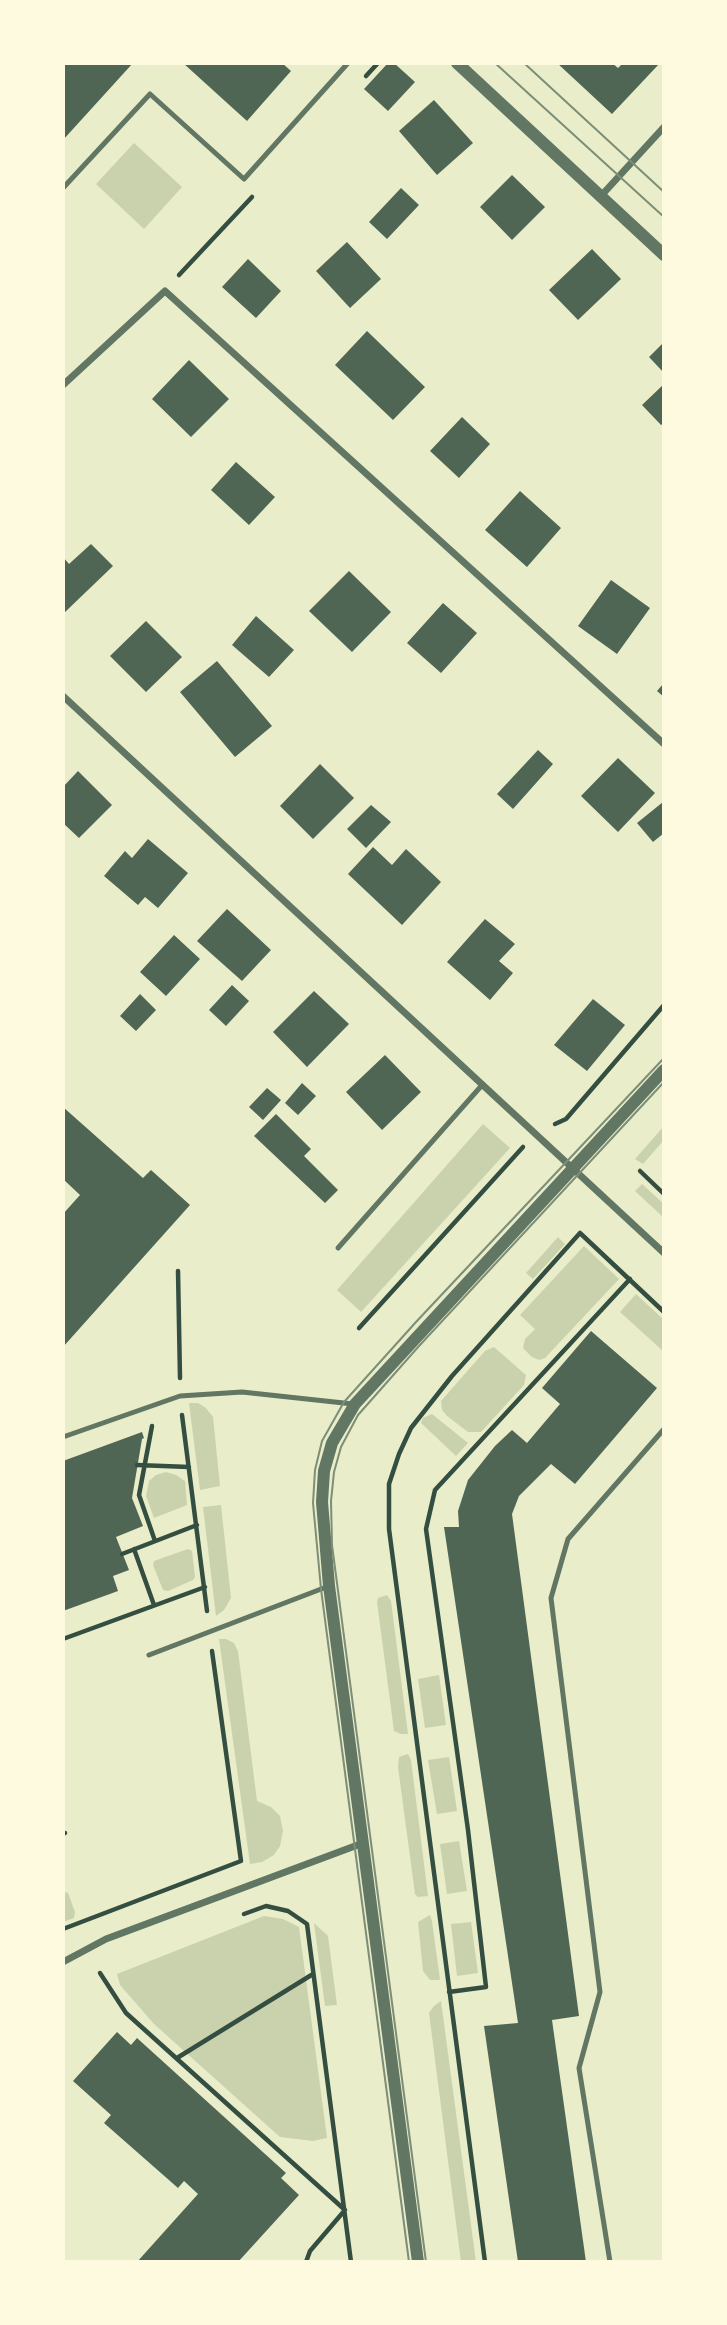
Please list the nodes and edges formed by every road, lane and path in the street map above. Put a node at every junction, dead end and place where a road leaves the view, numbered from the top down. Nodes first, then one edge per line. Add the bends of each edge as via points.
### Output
1 (348, 63) edge
2 (457, 63) edge
3 (664, 127) edge
4 (63, 188) edge
5 (600, 197) junction
6 (664, 255) edge
7 (63, 385) edge
8 (63, 696) edge
9 (664, 744) edge
10 (664, 1005) edge
11 (664, 1070) edge
12 (483, 1084) junction
13 (535, 1134) junction
14 (573, 1168) junction
15 (640, 1171) dead end
16 (664, 1194) edge
17 (338, 1248) dead end
18 (664, 1254) edge
19 (178, 1271) dead end
20 (630, 1279) junction
21 (664, 1312) edge
22 (359, 1328) dead end
23 (180, 1396) junction
24 (355, 1404) junction
25 (664, 1429) edge
26 (63, 1437) edge
27 (147, 1450) dead end
28 (137, 1465) dead end
29 (145, 1465) junction
30 (189, 1467) junction
31 (197, 1525) junction
32 (155, 1541) junction
33 (134, 1549) junction
34 (122, 1554) dead end
35 (328, 1586) junction
36 (205, 1587) junction
37 (154, 1605) junction
38 (209, 1631) junction
39 (63, 1639) edge
40 (149, 1655) dead end
41 (363, 1843) junction
42 (244, 1914) dead end
43 (63, 1929) edge
44 (63, 1962) edge
45 (100, 1973) dead end
46 (313, 1974) junction
47 (449, 1992) junction
48 (177, 2058) junction
49 (345, 2210) junction
50 (306, 2262) edge
51 (351, 2262) edge
52 (418, 2262) edge
53 (485, 2262) edge
54 (610, 2262) edge

1 - 4 lane via 244,179 149,94
2 - 5 street
3 - 5 street
5 - 6 street
7 - 9 street via 164,291
8 - 12 street
10 - 13 path via 566,1119
11 - 14 street
12 - 13 street
12 - 17 lane
13 - 14 street
13 - 22 path
14 - 18 street
14 - 24 street
15 - 16 path
19 - 23 path
20 - 21 path
20 - 47 path via 435,1490 426,1529 486,1987
20 - 47 path via 580,1233 411,1428 389,1484 389,1529
23 - 24 lane via 242,1392
23 - 26 lane
23 - 30 path
24 - 35 street via 332,1443 324,1471
25 - 54 lane via 568,1539 551,1598 600,1992 579,2068
27 - 29 path
28 - 29 path
29 - 30 path
29 - 32 path via 139,1495
30 - 31 path
31 - 32 path
31 - 36 path
32 - 33 path
33 - 34 path
33 - 37 path
35 - 38 lane
35 - 41 street
36 - 37 path
36 - 38 path
37 - 39 path
38 - 40 lane
38 - 43 path via 241,1860
41 - 44 street via 106,1938
41 - 52 street
42 - 46 path via 266,1906 288,1911 307,1924
45 - 48 path via 126,2013
46 - 48 path
46 - 49 path
47 - 53 path
48 - 49 path
49 - 50 path
49 - 51 path

